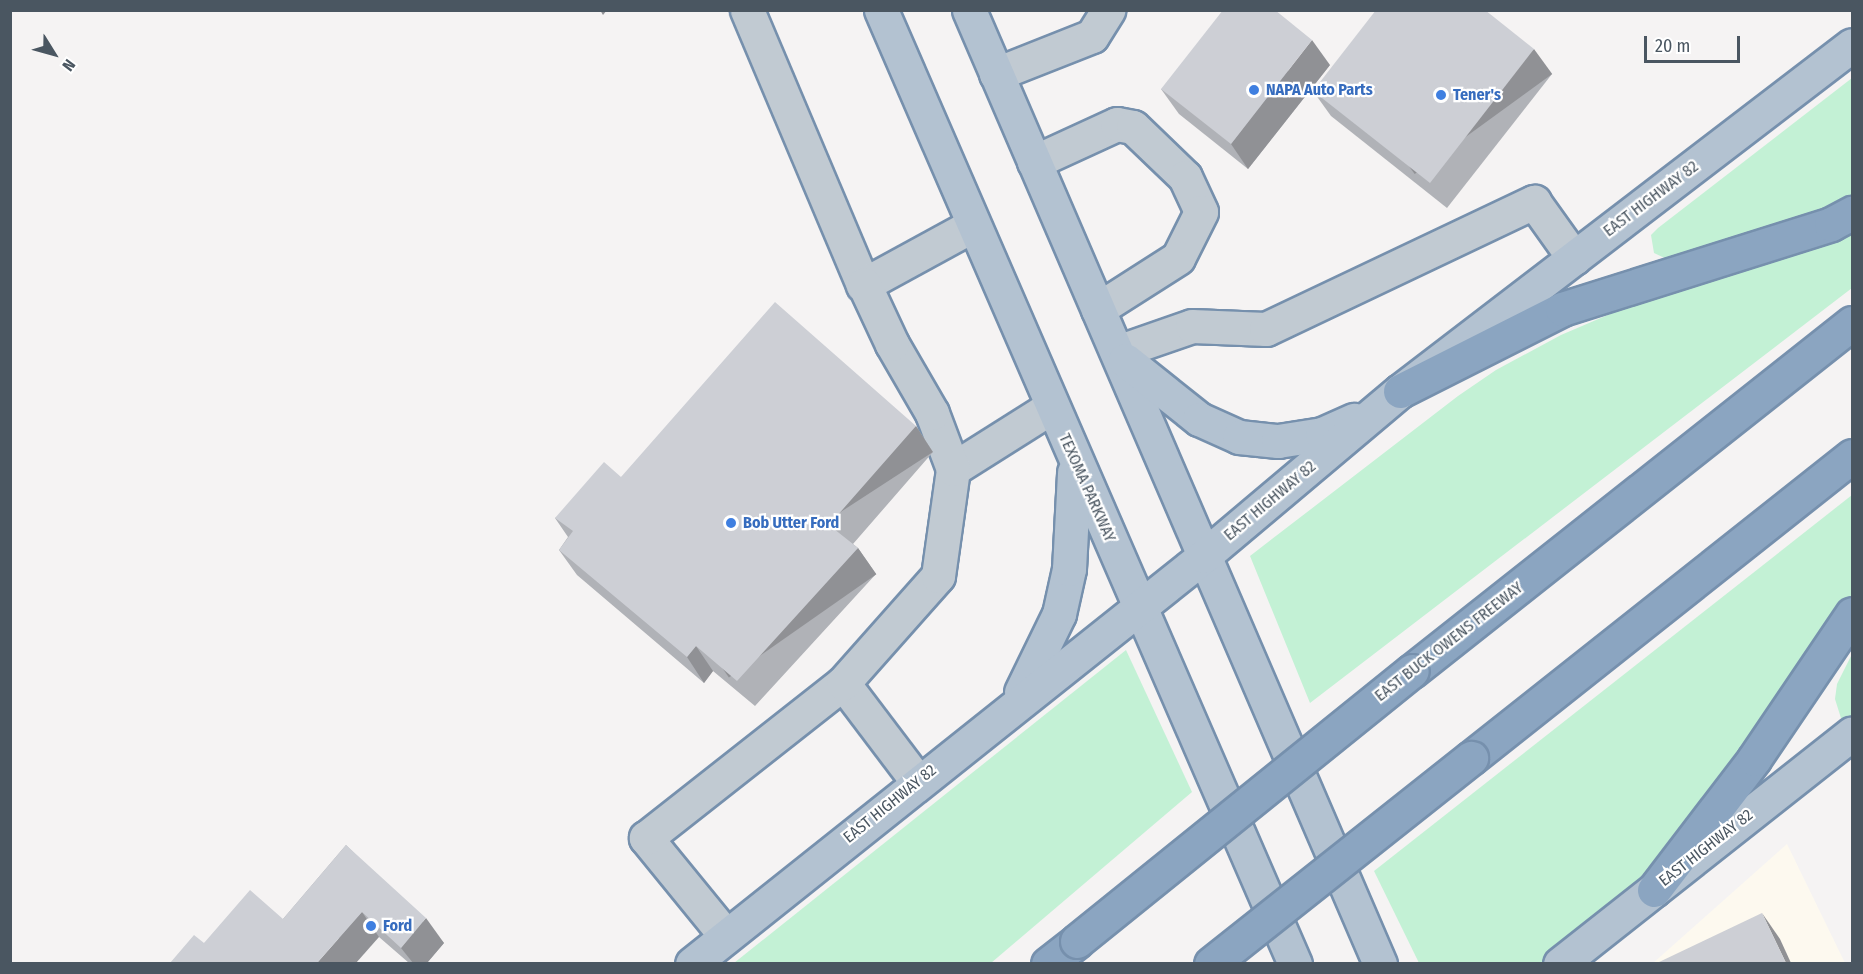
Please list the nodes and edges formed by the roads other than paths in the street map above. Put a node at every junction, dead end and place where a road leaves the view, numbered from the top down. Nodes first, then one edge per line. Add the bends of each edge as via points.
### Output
1 (747, 10) edge
2 (881, 10) edge
3 (969, 10) edge
4 (1108, 10) edge
5 (1852, 45) edge
6 (996, 74) junction
7 (1034, 162) junction
8 (1852, 213) edge
9 (973, 225) junction
10 (1574, 258) junction
11 (864, 284) junction
12 (1098, 309) junction
13 (1852, 323) edge
14 (1116, 352) junction
15 (1389, 400) junction
16 (1052, 407) junction
17 (1852, 456) edge
18 (1074, 461) junction
19 (953, 469) junction
20 (1204, 556) junction
21 (1138, 605) junction
22 (1852, 614) edge
23 (843, 683) junction
24 (1012, 706) junction
25 (1850, 738) edge
26 (918, 782) junction
27 (1654, 890) junction
28 (726, 936) junction
29 (692, 963) edge
30 (1048, 963) edge
31 (1211, 963) edge
32 (1295, 963) edge
33 (1380, 963) edge
34 (1560, 963) edge

1 - 11 lane
2 - 9 main road, TEXOMA PARKWAY
3 - 6 main road
4 - 6 lane via 1092,36
5 - 10 main road, EAST HIGHWAY 82
6 - 7 main road
7 - 12 main road
7 - 12 lane via 1117,124 1133,127 1185,177 1201,212 1178,258
8 - 15 highway via 1831,224 1562,309
9 - 11 lane
9 - 16 main road, TEXOMA PARKWAY
10 - 14 lane via 1534,202 1266,328 1192,326
10 - 15 main road, EAST HIGHWAY 82
11 - 19 lane via 892,344 932,413
12 - 14 main road
13 - 30 highway, EAST BUCK OWENS FREEWAY, bridge
14 - 15 main road via 1198,419 1239,437 1278,441 1322,434
14 - 20 main road
15 - 20 main road, EAST HIGHWAY 82
16 - 18 main road, TEXOMA PARKWAY
16 - 19 lane
17 - 31 highway, bridge
18 - 21 main road, TEXOMA PARKWAY
18 - 24 main road via 1072,536 1059,614
19 - 23 lane via 938,576
20 - 21 main road, EAST HIGHWAY 82
20 - 33 main road
21 - 24 main road, EAST HIGHWAY 82
21 - 32 main road, TEXOMA PARKWAY
22 - 27 highway via 1754,759
23 - 26 lane
23 - 28 lane via 646,838
24 - 26 main road, EAST HIGHWAY 82
25 - 27 main road, EAST HIGHWAY 82
26 - 28 main road, EAST HIGHWAY 82
27 - 34 main road, EAST HIGHWAY 82
28 - 29 main road, EAST HIGHWAY 82

